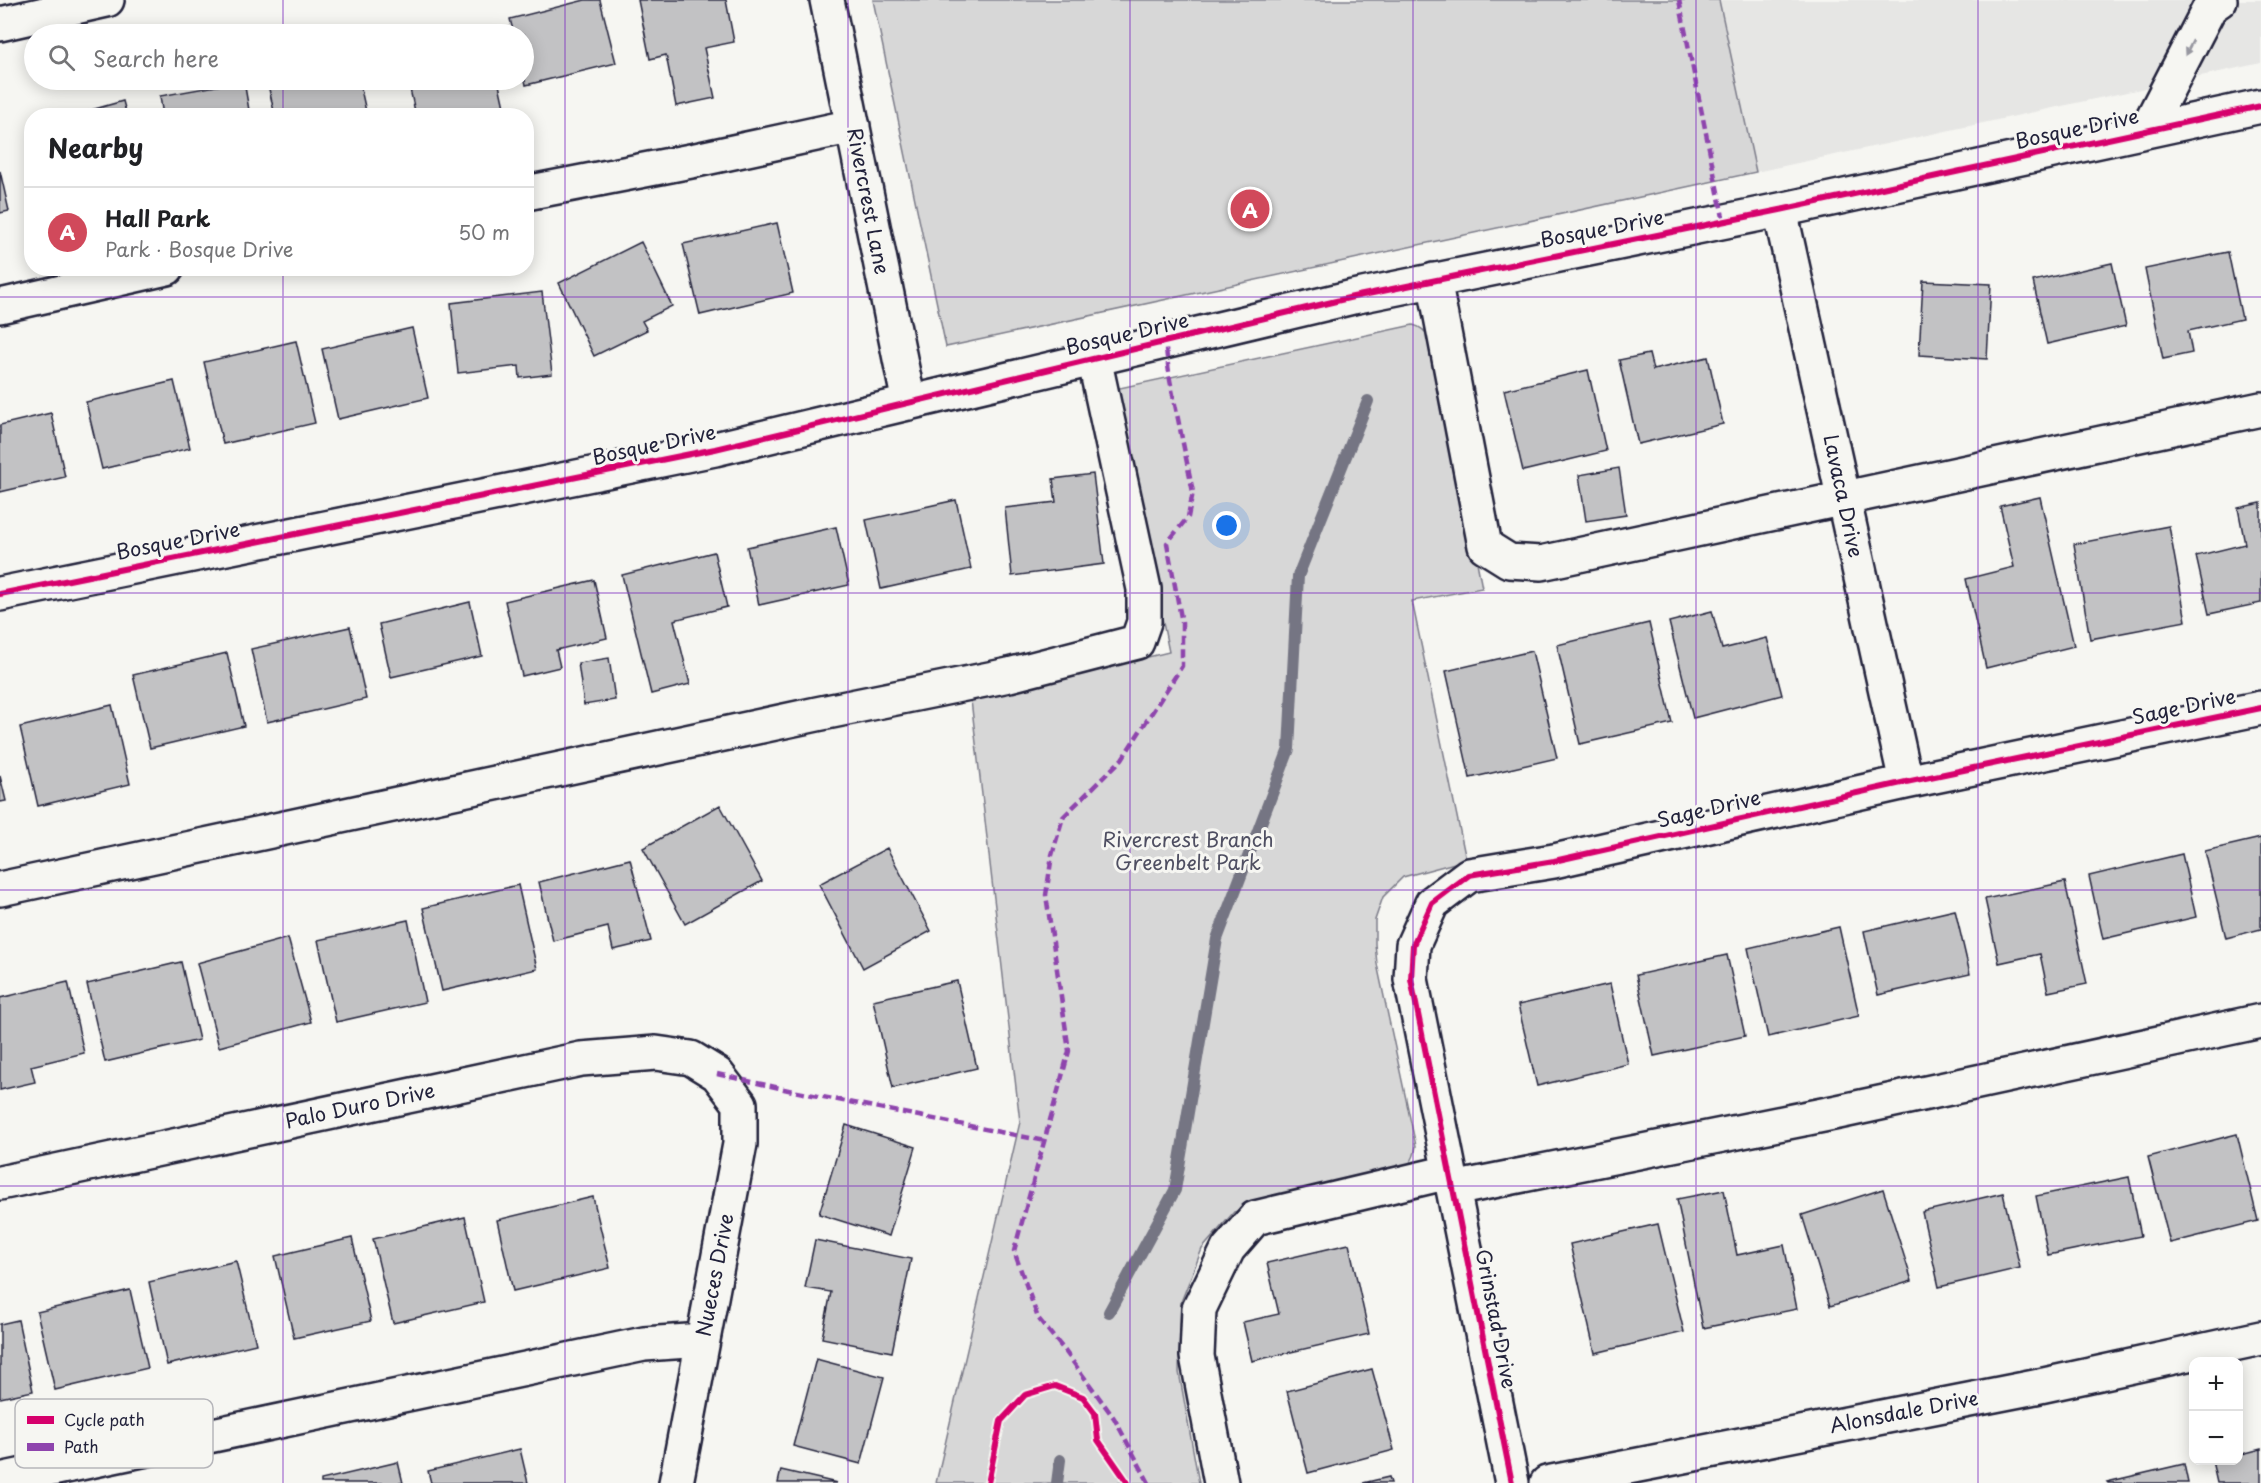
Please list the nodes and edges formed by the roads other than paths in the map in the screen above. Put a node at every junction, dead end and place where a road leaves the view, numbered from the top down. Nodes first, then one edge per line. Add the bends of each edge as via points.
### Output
1 (107, 0) edge
2 (827, 0) edge
3 (2220, 0) edge
4 (0, 24) edge
5 (2261, 106) edge
6 (853, 126) junction
7 (2146, 131) junction
8 (534, 191) edge
9 (1780, 210) junction
10 (132, 276) edge
11 (1434, 280) junction
12 (0, 306) edge
13 (1094, 358) junction
14 (909, 403) junction
15 (2261, 409) edge
16 (1844, 498) junction
17 (0, 594) edge
18 (2261, 708) edge
19 (1906, 782) junction
20 (0, 889) edge
21 (2261, 1021) edge
22 (717, 1074) joint
23 (1450, 1174) junction
24 (0, 1183) edge
25 (2261, 1338) edge
26 (703, 1340) junction
27 (213, 1435) edge
28 (57, 1468) edge
29 (0, 1480) edge
30 (676, 1483) edge
31 (1221, 1483) edge
32 (1512, 1483) edge
33 (1547, 1483) edge

1 - 4 street
2 - 6 street, Rivercrest Lane
3 -> 7 street via 2210,7
5 - 7 street, Bosque Drive
6 - 8 street
6 - 14 street, Rivercrest Lane
7 - 9 street, Bosque Drive
9 - 11 street, Bosque Drive
9 - 16 street, Lavaca Drive
10 - 12 street
11 - 13 street, Bosque Drive
11 - 16 street via 1485,546 1509,561 1541,563
13 - 14 street, Bosque Drive
13 - 20 street via 1144,589 1144,622 1137,642 1009,675
14 - 17 street, Bosque Drive via 715,449
15 - 16 street
16 - 19 street, Lavaca Drive
18 - 19 street, Sage Drive
19 - 23 street, Sage Drive via 1554,861 1469,875 1432,903 1413,945 1411,980
21 - 23 street via 1850,1109
22 - 24 street, Palo Duro Drive via 691,1058 656,1053 581,1059
22 - 26 street, Nueces Drive via 740,1104 740,1144
23 - 31 street via 1255,1218 1228,1249 1199,1309 1197,1356
23 - 32 street, Grinstad Drive
25 - 33 street, Alonsdale Drive
26 - 27 street via 644,1344
26 - 30 street, Nueces Drive
28 - 29 street

